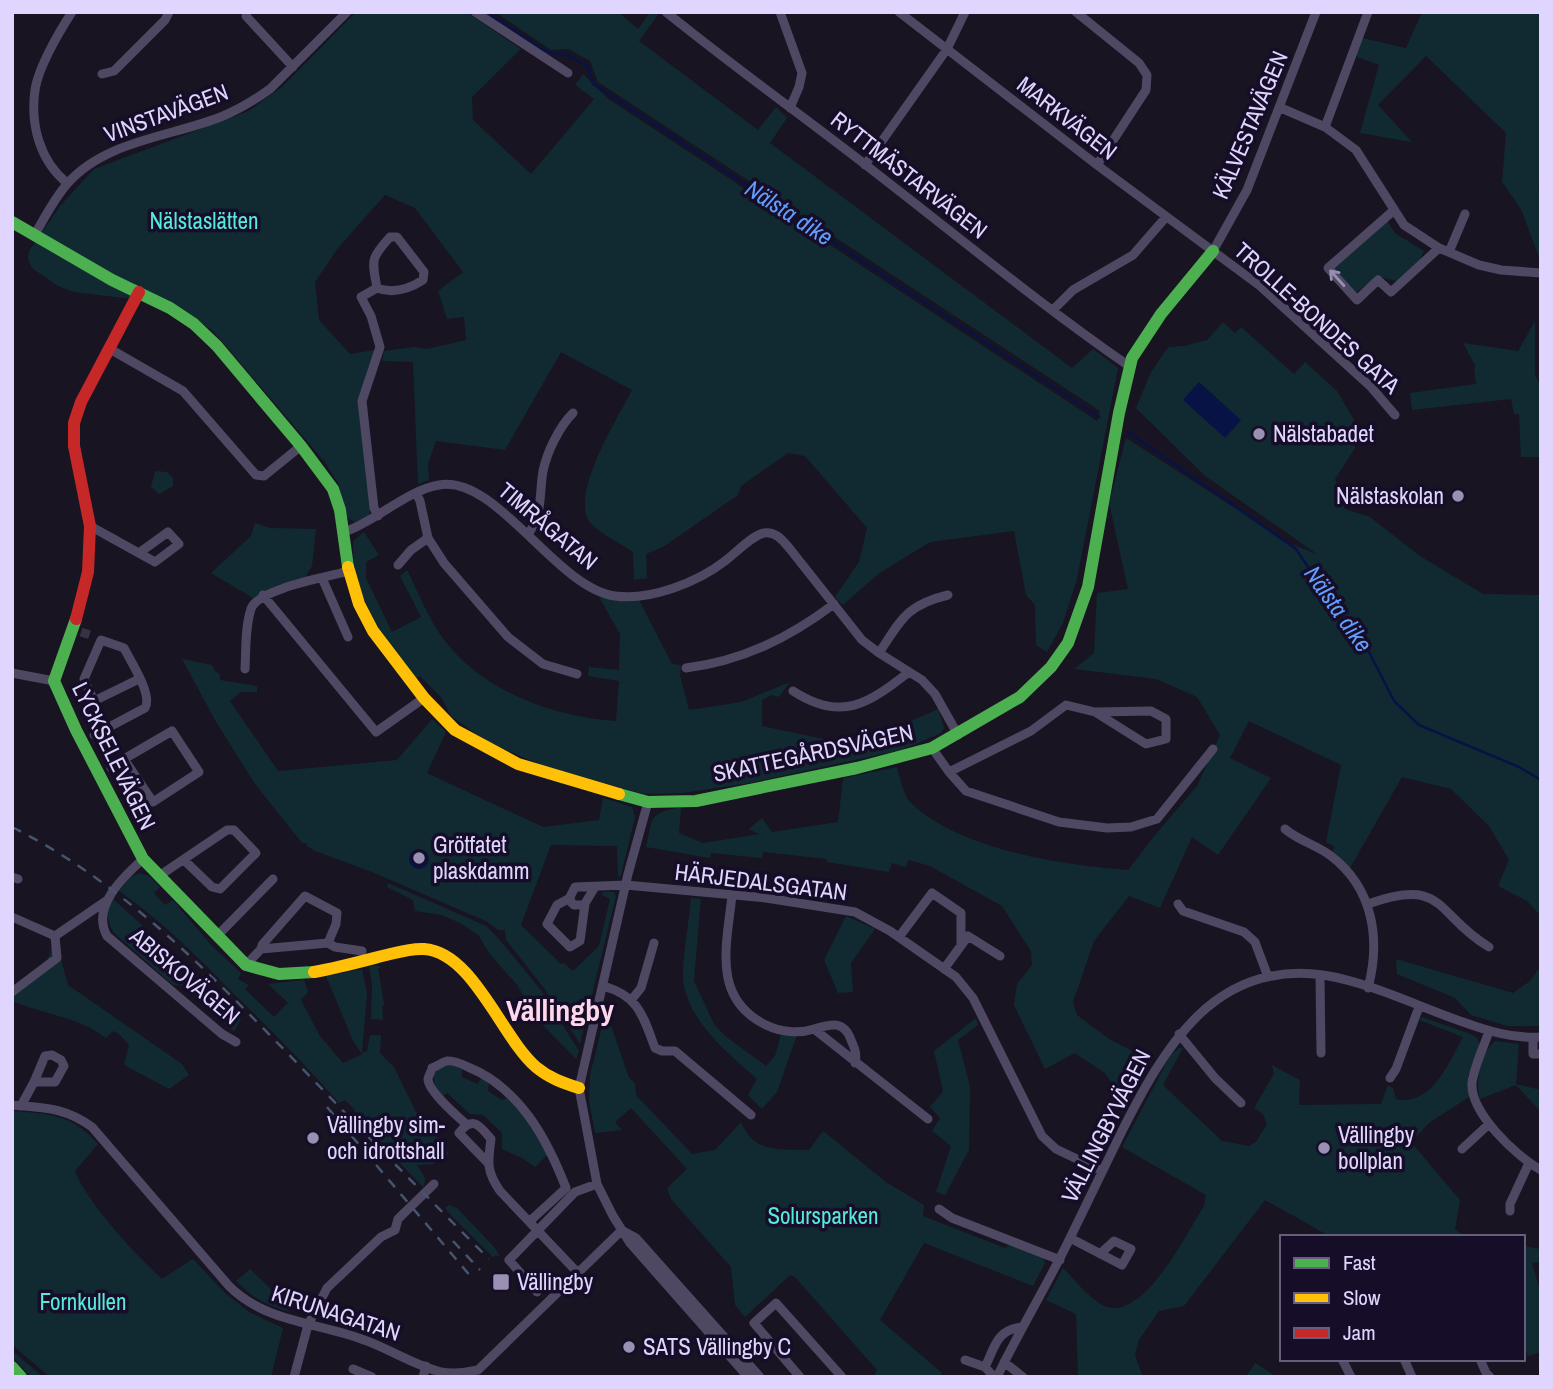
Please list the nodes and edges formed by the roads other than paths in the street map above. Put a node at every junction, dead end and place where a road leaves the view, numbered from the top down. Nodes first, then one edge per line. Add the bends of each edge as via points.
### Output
1 (72, 12) edge
2 (169, 12) edge
3 (347, 12) edge
4 (475, 12) edge
5 (666, 12) edge
6 (780, 12) edge
7 (899, 12) edge
8 (965, 12) edge
9 (1076, 12) edge
10 (1316, 12) edge
11 (1368, 12) edge
12 (246, 16) dead end
13 (947, 49) junction
14 (293, 67) junction
15 (568, 73) dead end
16 (102, 74) dead end
17 (790, 108) junction
18 (1281, 108) junction
19 (1325, 127) junction
20 (865, 165) junction
21 (1097, 165) junction
22 (67, 183) junction
23 (1393, 211) junction
24 (1465, 214) dead end
25 (1166, 217) junction
26 (12, 222) edge
27 (35, 234) junction
28 (1439, 248) junction
29 (1213, 251) junction
30 (1449, 252) junction
31 (1541, 272) edge
32 (377, 288) junction
33 (139, 292) junction
34 (1053, 310) junction
35 (110, 349) junction
36 (1129, 366) junction
37 (573, 412) dead end
38 (1395, 415) dead end
39 (301, 446) junction
40 (416, 493) junction
41 (378, 516) junction
42 (90, 526) junction
43 (344, 532) junction
44 (528, 534) junction
45 (428, 538) junction
46 (139, 553) dead end
47 (398, 565) dead end
48 (349, 571) junction
49 (322, 579) junction
50 (948, 595) dead end
51 (263, 596) junction
52 (834, 604) junction
53 (348, 637) dead end
54 (878, 653) junction
55 (686, 668) dead end
56 (244, 669) dead end
57 (909, 672) junction
58 (12, 673) edge
59 (576, 674) dead end
60 (139, 679) junction
61 (54, 681) junction
62 (793, 691) dead end
63 (424, 698) junction
64 (1095, 712) junction
65 (94, 735) dead end
66 (958, 735) junction
67 (932, 748) junction
68 (1213, 749) dead end
69 (124, 759) junction
70 (111, 768) dead end
71 (949, 772) junction
72 (648, 802) junction
73 (1285, 829) dead end
74 (143, 859) junction
75 (184, 860) junction
76 (159, 876) junction
77 (273, 878) dead end
78 (626, 885) junction
79 (595, 887) junction
80 (733, 895) junction
81 (570, 898) junction
82 (108, 900) junction
83 (585, 904) junction
84 (1178, 904) dead end
85 (1368, 904) junction
86 (12, 917) edge
87 (55, 936) junction
88 (217, 936) junction
89 (899, 937) junction
90 (328, 943) junction
91 (654, 943) dead end
92 (961, 945) junction
93 (1489, 947) dead end
94 (261, 949) junction
95 (362, 950) dead end
96 (1000, 956) dead end
97 (246, 965) junction
98 (944, 969) junction
99 (1320, 975) junction
100 (1268, 977) junction
101 (603, 986) junction
102 (1368, 988) junction
103 (12, 992) edge
104 (632, 999) junction
105 (1419, 1007) junction
106 (814, 1029) junction
107 (1489, 1031) junction
108 (1179, 1034) junction
109 (1537, 1038) edge
110 (236, 1042) dead end
111 (1321, 1053) dead end
112 (1541, 1054) edge
113 (855, 1063) junction
114 (1390, 1078) dead end
115 (34, 1082) dead end
116 (579, 1088) junction
117 (1241, 1103) dead end
118 (16, 1106) edge
119 (751, 1115) dead end
120 (928, 1119) dead end
121 (466, 1124) junction
122 (1489, 1124) junction
123 (1462, 1149) dead end
124 (488, 1163) junction
125 (1529, 1163) junction
126 (1541, 1170) edge
127 (1102, 1171) junction
128 (434, 1184) dead end
129 (597, 1184) junction
130 (939, 1209) dead end
131 (1510, 1211) dead end
132 (530, 1222) junction
133 (622, 1230) junction
134 (1070, 1238) junction
135 (1100, 1254) dead end
136 (1060, 1260) junction
137 (578, 1273) junction
138 (537, 1292) dead end
139 (308, 1325) junction
140 (1022, 1327) junction
141 (965, 1360) dead end
142 (1343, 1361) edge
143 (1405, 1361) edge
144 (1481, 1361) edge
145 (1004, 1362) junction
146 (426, 1366) junction
147 (12, 1367) edge
148 (985, 1367) junction
149 (353, 1369) dead end
150 (21, 1377) edge
151 (294, 1377) edge
152 (372, 1377) edge
153 (423, 1377) edge
154 (748, 1377) edge
155 (760, 1377) edge
156 (800, 1377) edge
157 (842, 1377) edge
158 (995, 1377) edge
159 (1023, 1377) edge
160 (1351, 1377) edge
161 (1412, 1377) edge
162 (1490, 1377) edge

1 - 22 street via 40,72 34,118 46,160
2 - 16 street via 114,71
3 - 14 street, VINSTAVÄGEN
4 - 15 street
5 - 17 street, RYTTMÄSTARVÄGEN
6 - 17 street via 802,73
7 - 13 street, MARKVÄGEN
8 - 13 street
9 - 21 street via 1147,75 1146,90
10 - 18 street, KÄLVESTAVÄGEN
11 - 19 street
12 - 14 street
13 - 20 street
13 - 21 street, MARKVÄGEN
14 - 22 street, VINSTAVÄGEN via 243,106 108,153
17 - 20 street, RYTTMÄSTARVÄGEN
18 - 19 street
18 - 29 street, KÄLVESTAVÄGEN via 1247,190
19 - 23 street via 1356,150
20 - 34 street, RYTTMÄSTARVÄGEN
21 - 25 street, MARKVÄGEN
22 - 27 street, VINSTAVÄGEN
23 - 28 street via 1404,225
28 -> 23 street via 1391,292 1378,280 1357,300 1328,268
24 - 30 street
25 - 29 street, MARKVÄGEN
25 - 34 street via 1133,255 1073,290
26 - 27 street, SKATTEGÅRDSVÄGEN
27 - 33 street, SKATTEGÅRDSVÄGEN
28 - 30 street
29 - 36 street, SKATTEGÅRDSVÄGEN via 1161,314
29 - 38 street, TROLLE-BONDES GATA via 1260,286 1371,387
30 - 31 street via 1501,270
32 - 32 street via 397,291 423,280 424,272 397,237 390,237 374,254
32 - 41 street via 361,297 380,347 362,401
33 - 35 street, LYCKSELEVÄGEN
33 - 39 street, SKATTEGÅRDSVÄGEN via 194,324
34 - 36 street, RYTTMÄSTARVÄGEN
35 - 39 street via 183,391 256,475 264,477
35 - 42 street, LYCKSELEVÄGEN via 74,423 74,446
36 - 66 street, SKATTEGÅRDSVÄGEN via 1088,587 1068,643 1020,698
37 - 44 street via 549,454 538,518
39 - 43 street, SKATTEGÅRDSVÄGEN via 333,489
40 - 41 street, TIMRÅGATAN
40 - 44 street, TIMRÅGATAN via 441,484 476,491
40 - 45 street
41 - 43 street, TIMRÅGATAN
42 - 46 street
42 - 61 street, LYCKSELEVÄGEN via 84,594
43 - 48 street, SKATTEGÅRDSVÄGEN
44 - 52 street, TIMRÅGATAN via 572,576 601,593 631,597 678,587 716,568 759,535 770,533 790,549
45 - 47 street
45 - 59 street via 508,637 543,664
48 - 49 street
48 - 63 street, SKATTEGÅRDSVÄGEN via 373,631
49 - 51 street
49 - 53 street
50 - 54 street via 926,600 908,612
51 - 56 street via 251,608
51 - 63 street via 376,732
52 - 54 street, TIMRÅGATAN
52 - 55 street via 764,648 713,665
54 - 57 street, TIMRÅGATAN
57 - 62 street via 860,705 834,707 806,700
57 - 66 street, TIMRÅGATAN via 935,694
58 - 61 street
60 - 60 street, LYCKSELEVÄGEN via 124,648 101,640 84,679 94,701
60 - 65 street, LYCKSELEVÄGEN via 148,697 145,708
61 - 74 street, LYCKSELEVÄGEN
63 - 72 street, SKATTEGÅRDSVÄGEN via 455,730 518,764
64 - 64 street via 1146,744 1166,739 1166,719 1151,710
64 - 71 street via 1066,705 1031,731
66 - 67 street, SKATTEGÅRDSVÄGEN
67 - 71 street
67 - 72 street, SKATTEGÅRDSVÄGEN via 696,801
68 - 71 street via 1157,819 1131,827 1059,822 966,791
69 - 69 street, LYCKSELEVÄGEN via 153,802 199,772 172,731
69 - 70 street, LYCKSELEVÄGEN
72 - 78 street
73 - 85 street via 1346,869
74 - 76 street, LYCKSELEVÄGEN
74 - 82 street
75 - 75 street via 227,830 234,830 256,853 220,889
75 - 76 street
76 - 88 street, LYCKSELEVÄGEN
77 - 88 street
78 - 79 street, HÄRJEDALSGATAN
78 - 80 street, HÄRJEDALSGATAN
78 - 101 street
79 - 81 street via 575,887
79 - 83 street
80 - 89 street, HÄRJEDALSGATAN via 855,912
80 - 106 street via 725,962 740,1005 752,1018 772,1027 794,1032
81 - 83 street via 574,905
81 - 83 street via 557,905 547,924 570,947 580,941
82 - 87 street
82 - 110 street, ABISKOVÄGEN via 101,920 107,936
84 - 100 street via 1183,911 1244,932 1255,942
85 - 93 street via 1417,893 1433,898 1472,937
85 - 102 street via 1374,952
86 - 87 street
87 - 103 street via 57,958
88 - 97 street, LYCKSELEVÄGEN
89 - 92 street via 932,893 961,913
89 - 98 street, HÄRJEDALSGATAN
90 - 94 street
90 - 94 street via 337,913 304,896
90 - 95 street
91 - 104 street via 641,988
92 - 96 street via 968,936
92 - 98 street
94 - 97 street
97 - 116 street via 263,974 299,973 410,949 432,950 455,963 543,1074
98 - 127 street, HÄRJEDALSGATAN via 973,998 1042,1136 1056,1149
99 - 100 street, VÄLLINGBYVÄGEN
99 - 102 street, VÄLLINGBYVÄGEN
99 - 111 street
100 - 108 street, VÄLLINGBYVÄGEN via 1214,1000
101 - 104 street
101 - 116 street
102 - 105 street, VÄLLINGBYVÄGEN
104 - 119 street via 642,1011 655,1048 675,1051
105 - 107 street, VÄLLINGBYVÄGEN
105 - 114 street
106 - 113 street
106 - 113 street via 834,1023 842,1026 857,1054
107 - 109 street, VÄLLINGBYVÄGEN
107 - 122 street via 1472,1084
108 - 117 street, VÄLLINGBYVÄGEN
108 - 127 street, VÄLLINGBYVÄGEN via 1160,1059
109 - 112 street via 1533,1054
113 - 120 street
115 - 118 street, KIRUNAGATAN
116 - 129 street
118 - 139 street, KIRUNAGATAN via 58,1109 86,1122 238,1295 262,1311
121 - 124 street via 459,1133
121 - 124 street via 479,1125 491,1139
121 - 132 street via 441,1100 428,1079 432,1068 448,1061 480,1072 511,1095 554,1157 566,1188
122 - 123 street
122 - 125 street
124 - 132 street via 500,1191
125 - 126 street
125 - 131 street
127 - 134 street, VÄLLINGBYVÄGEN
128 - 139 street via 398,1219 395,1230 380,1237 327,1288
129 - 133 street
129 - 138 street via 575,1192 509,1260
130 - 136 street
132 - 137 street
133 - 137 street, KIRUNAGATAN
133 - 154 street
133 - 155 street via 635,1238
134 - 135 street, VÄLLINGBYVÄGEN
134 - 136 street, VÄLLINGBYVÄGEN
136 - 140 street, VÄLLINGBYVÄGEN
137 - 146 street, KIRUNAGATAN via 478,1370 456,1374
139 - 146 street, KIRUNAGATAN via 349,1334
139 - 151 street
140 - 145 street, VÄLLINGBYVÄGEN
140 - 148 street, VÄLLINGBYVÄGEN via 1001,1334
141 - 148 street, VÄLLINGBYVÄGEN
142 - 160 street
143 - 161 street
144 - 162 street
145 - 158 street, VÄLLINGBYVÄGEN
145 - 159 street
146 - 153 street
147 - 150 street
148 - 158 street, VÄLLINGBYVÄGEN
149 - 152 street
156 - 157 street via 754,1323 776,1303

